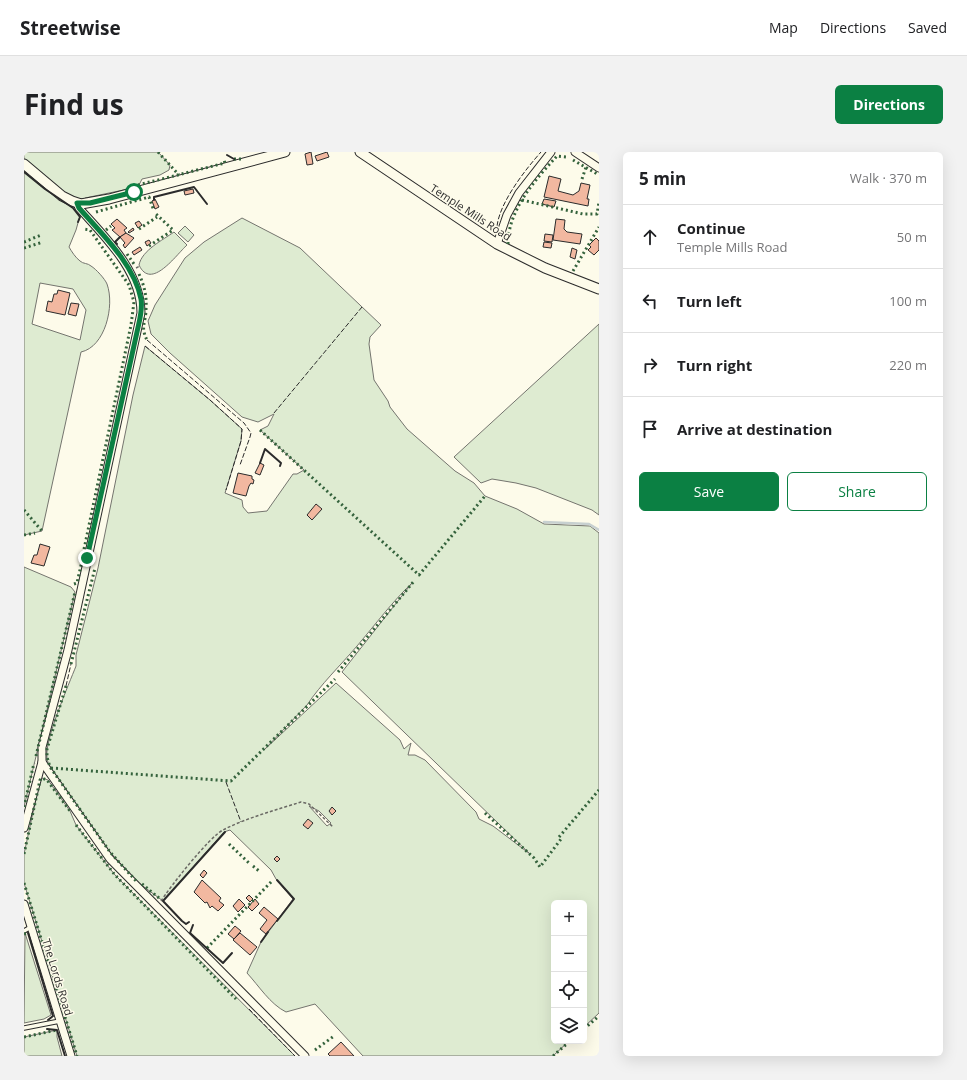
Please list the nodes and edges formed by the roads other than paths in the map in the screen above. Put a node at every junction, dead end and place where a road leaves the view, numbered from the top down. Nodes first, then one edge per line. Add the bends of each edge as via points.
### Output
1 (285, 152) edge
2 (360, 152) edge
3 (550, 152) edge
4 (575, 152) edge
5 (269, 154) edge
6 (24, 164) edge
7 (599, 168) edge
8 (77, 203) junction
9 (497, 244) junction
10 (599, 289) edge
11 (42, 762) junction
12 (24, 828) edge
13 (24, 904) edge
14 (26, 915) edge
15 (31, 927) junction
16 (24, 931) edge
17 (60, 1021) junction
18 (24, 1028) edge
19 (71, 1056) edge
20 (304, 1056) edge

1 - 5 street
2 - 9 street, Temple Mills Road
3 - 9 street via 519,193 507,215
4 - 7 street
5 - 8 street via 109,199
6 - 8 street via 62,196
8 - 11 street via 113,247 130,273 141,300 141,313 68,650 42,747
9 - 10 street, Temple Mills Road via 545,268
11 - 12 street
11 - 20 street via 110,859
13 - 14 street, The Lords Road
14 - 15 street, The Lords Road
15 - 16 lane
15 - 17 street, The Lords Road
17 - 18 lane
17 - 19 street, The Lords Road

